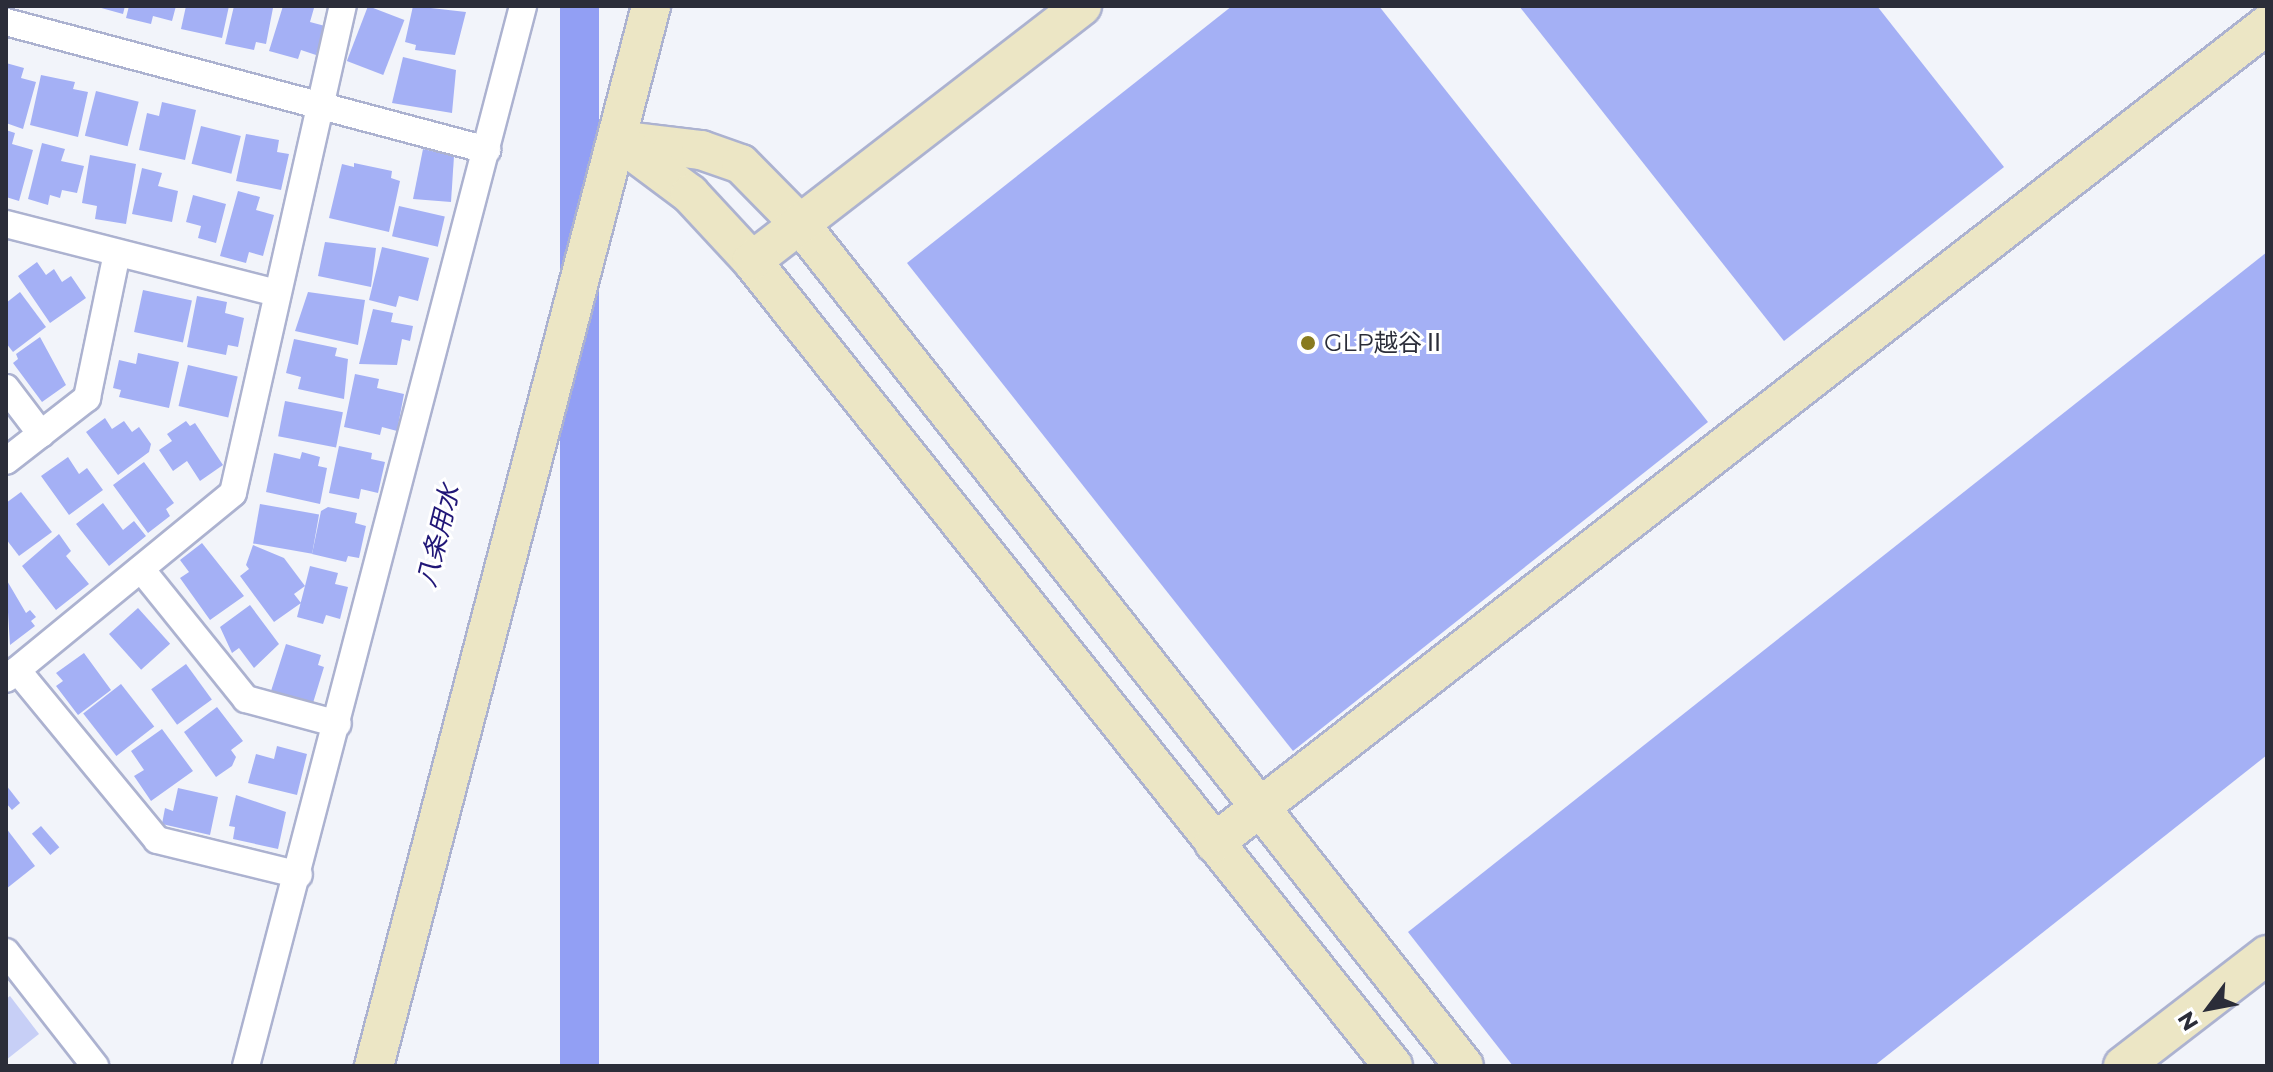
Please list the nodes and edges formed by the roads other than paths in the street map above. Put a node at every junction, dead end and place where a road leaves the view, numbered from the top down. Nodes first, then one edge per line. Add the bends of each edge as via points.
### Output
1 (343, 6) edge
2 (523, 6) edge
3 (651, 6) edge
4 (1082, 6) edge
5 (6, 22) edge
6 (2267, 25) edge
7 (321, 105) junction
8 (618, 140) junction
9 (487, 150) junction
10 (6, 224) edge
11 (800, 224) junction
12 (117, 253) junction
13 (752, 261) junction
14 (277, 293) junction
15 (6, 388) edge
16 (41, 434) junction
17 (6, 461) edge
18 (141, 569) junction
19 (11, 675) edge
20 (338, 724) junction
21 (1260, 807) junction
22 (1214, 843) junction
23 (299, 875) junction
24 (6, 952) edge
25 (2267, 955) edge
26 (95, 1066) edge
27 (246, 1066) edge
28 (374, 1066) edge
29 (1393, 1066) edge
30 (1464, 1066) edge
31 (2123, 1066) edge

1 - 7 street
2 - 9 street
3 - 8 street
4 - 11 street
5 - 7 street
6 - 21 street
7 - 9 street
7 - 14 street
8 - 11 street via 701,150 741,164
8 - 13 street via 690,194
8 - 28 street
9 - 20 street
10 - 12 street
11 - 13 street
11 - 21 street
12 - 14 street
12 - 16 street via 87,398
13 - 22 street
14 - 18 street via 233,493
15 - 16 street
16 - 17 street
18 - 19 street
18 - 20 street via 246,699
19 - 23 street via 157,840
20 - 23 street
21 - 22 street
21 - 30 street
22 - 29 street
23 - 27 street
24 - 26 street
25 - 31 street

